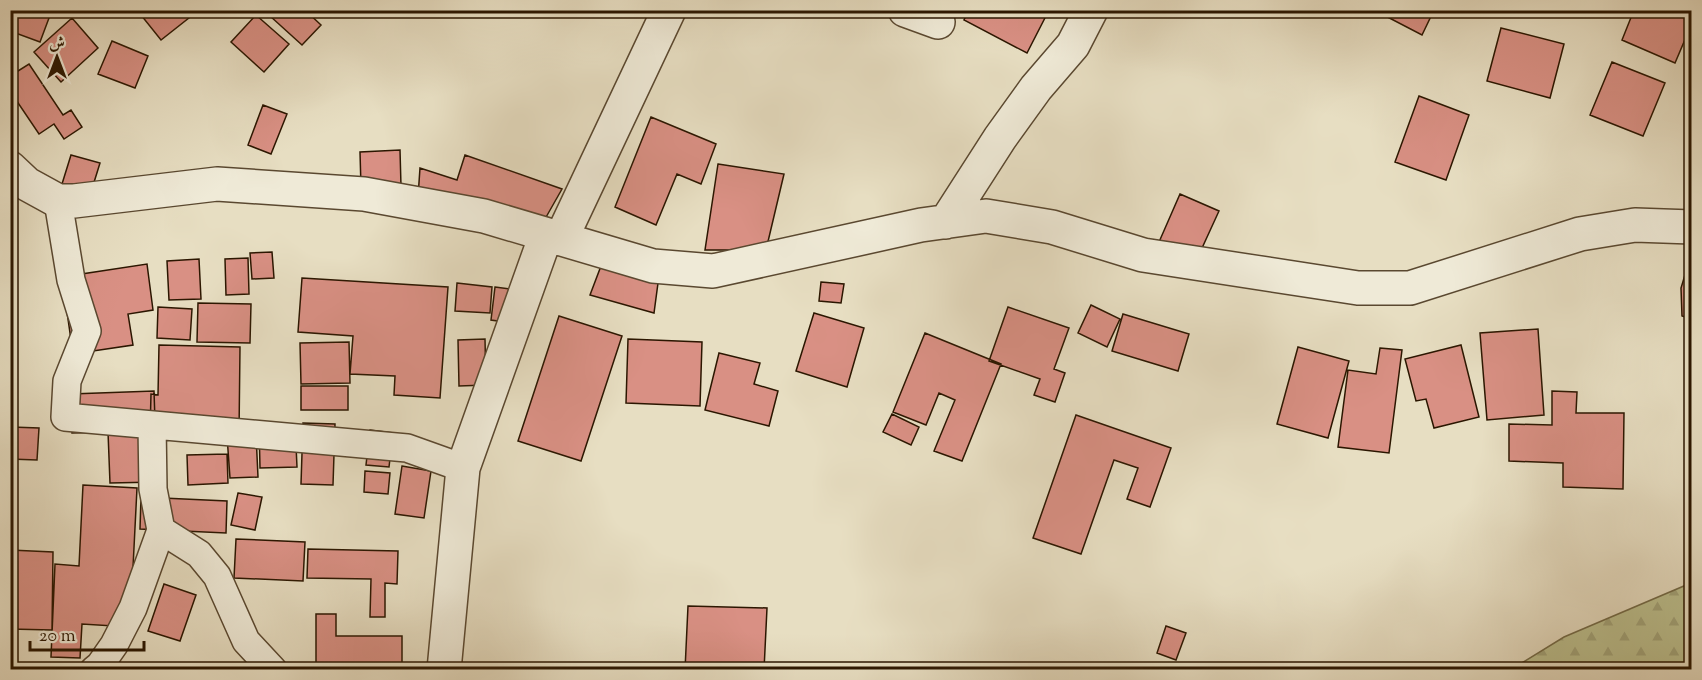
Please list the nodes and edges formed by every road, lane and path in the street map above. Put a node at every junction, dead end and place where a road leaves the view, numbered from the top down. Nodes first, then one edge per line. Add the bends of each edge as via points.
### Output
1 (669, 10) edge
2 (905, 10) edge
3 (1091, 10) edge
4 (938, 21) dead end
5 (10, 168) edge
6 (58, 201) junction
7 (946, 222) junction
8 (1692, 227) edge
9 (553, 237) junction
10 (152, 425) junction
11 (463, 468) junction
12 (161, 530) junction
13 (94, 669) edge
14 (273, 669) edge
15 (444, 669) edge

1 - 9 street
2 - 4 street
3 - 7 street via 1072,45 1000,138
5 - 6 street via 27,184
6 - 9 street via 228,184 364,194 484,216
6 - 10 street via 71,280 87,331 67,381 65,417
7 - 8 street via 986,216 1052,227 1143,255 1358,288 1410,288 1580,234 1635,225
7 - 9 street via 713,271 653,266
9 - 11 street
10 - 11 street via 407,447
10 - 12 street via 153,489
11 - 15 street
12 - 13 street via 133,608 114,645
12 - 14 street via 199,554 217,576 246,641

